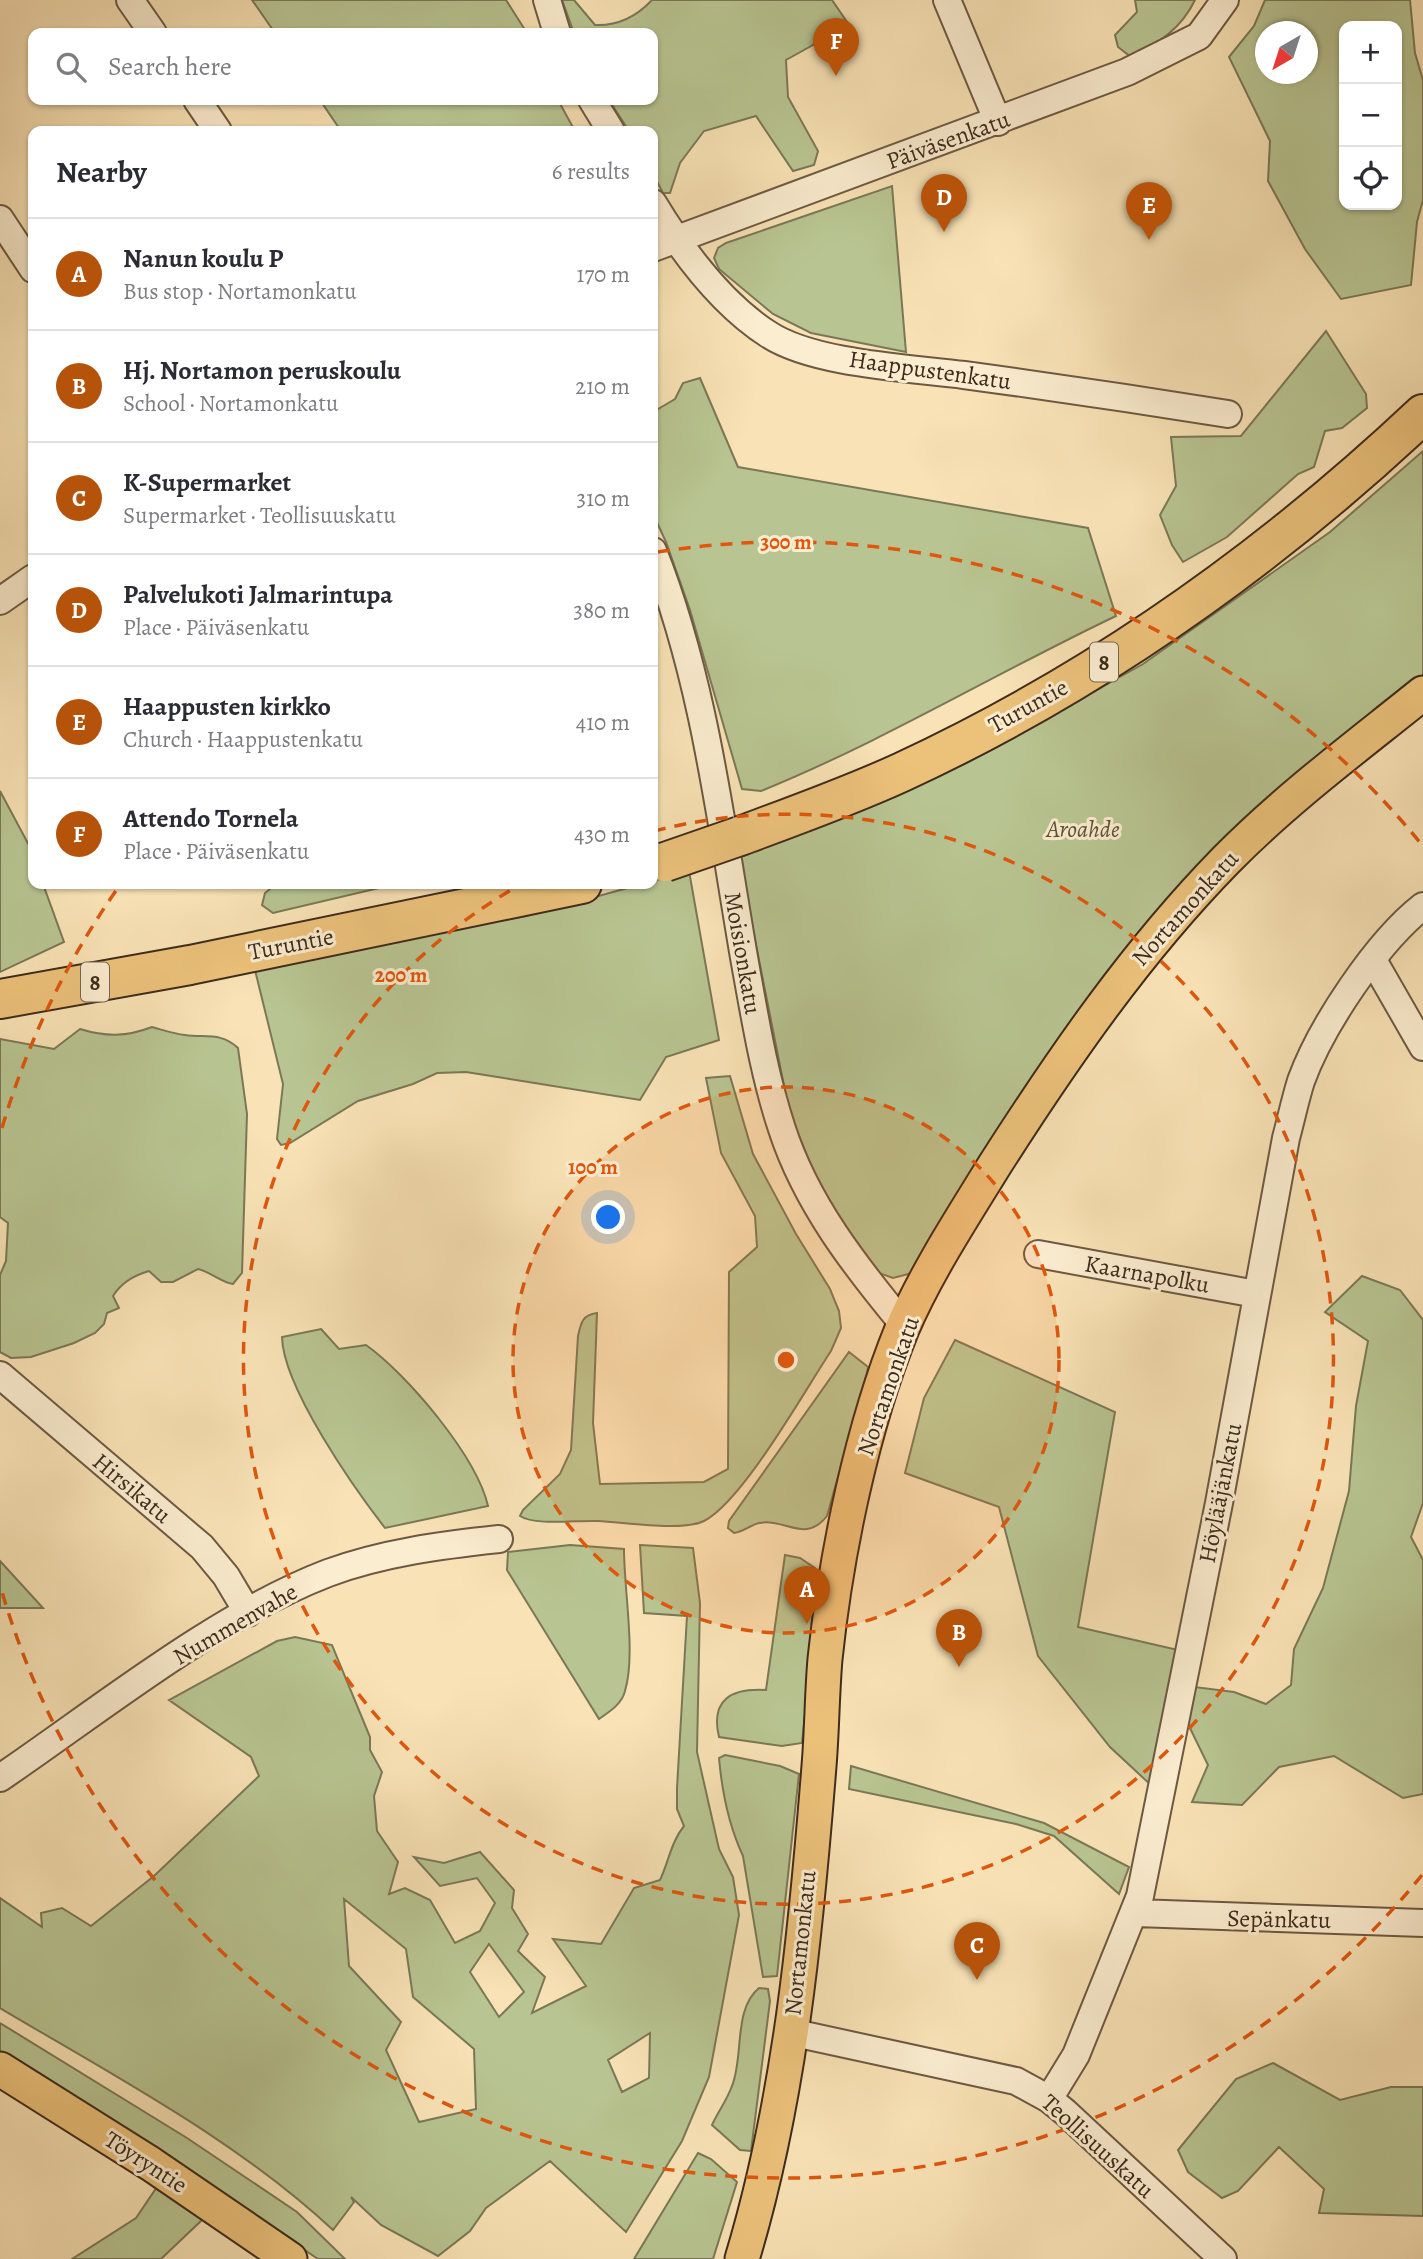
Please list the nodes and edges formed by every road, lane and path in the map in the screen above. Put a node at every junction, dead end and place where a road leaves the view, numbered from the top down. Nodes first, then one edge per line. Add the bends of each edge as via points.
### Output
1 (130, 0) edge
2 (547, 0) edge
3 (947, 0) edge
4 (1225, 0) edge
5 (150, 28) edge
6 (555, 28) edge
7 (200, 105) edge
8 (595, 105) edge
9 (998, 122) junction
10 (215, 126) edge
11 (608, 126) edge
12 (0, 219) edge
13 (658, 222) edge
14 (664, 244) edge
15 (28, 261) edge
16 (1228, 414) dead end
17 (1423, 414) edge
18 (658, 563) edge
19 (28, 581) edge
20 (0, 601) edge
21 (1423, 693) edge
22 (659, 864) edge
23 (558, 889) edge
24 (1423, 906) edge
25 (1373, 960) junction
26 (0, 999) edge
27 (1423, 1047) edge
28 (1038, 1255) dead end
29 (1256, 1294) junction
30 (904, 1325) junction
31 (0, 1376) edge
32 (499, 1539) dead end
33 (248, 1613) junction
34 (0, 1778) edge
35 (1136, 1913) junction
36 (1423, 1923) edge
37 (790, 2032) junction
38 (0, 2069) edge
39 (1049, 2099) junction
40 (290, 2259) edge
41 (742, 2259) edge
42 (1223, 2259) edge

1 - 5 street
2 - 6 street
3 - 9 street
4 - 9 street, Päiväsenkatu via 1199,36 1127,72
7 - 10 street
8 - 11 street
9 - 14 street, Päiväsenkatu
12 - 15 street
13 - 14 street, Haappustenkatu
14 - 16 street, Haappustenkatu via 743,316 769,335 813,353
17 - 22 highway, Turuntie / 8, bridge via 1322,505 1163,624 1087,673 902,772
18 - 30 street, Moisionkatu via 676,608 696,687 761,1049 782,1130 820,1213
19 - 20 street
21 - 30 main road, Nortamonkatu via 1266,821 1147,947 1014,1135
23 - 26 highway, Turuntie / 8
24 - 25 street, Höylääjänkatu
25 - 27 street
25 - 29 street, Höylääjänkatu via 1327,1027 1300,1083
28 - 29 street, Kaarnapolku
29 - 35 street, Höylääjänkatu
30 - 37 main road, Nortamonkatu via 860,1467 840,1558 826,1657
31 - 33 street, Hirsikatu via 202,1547
32 - 33 street, Nummenvahe via 385,1557 330,1573
33 - 34 street, Nummenvahe via 207,1636
35 - 36 street, Sepänkatu
35 - 39 street, Höylääjänkatu via 1076,2055
37 - 39 street, Teollisuuskatu via 1016,2081
37 - 41 main road, Nortamonkatu via 766,2166
38 - 40 main road, Töyryntie
39 - 42 street, Teollisuuskatu

